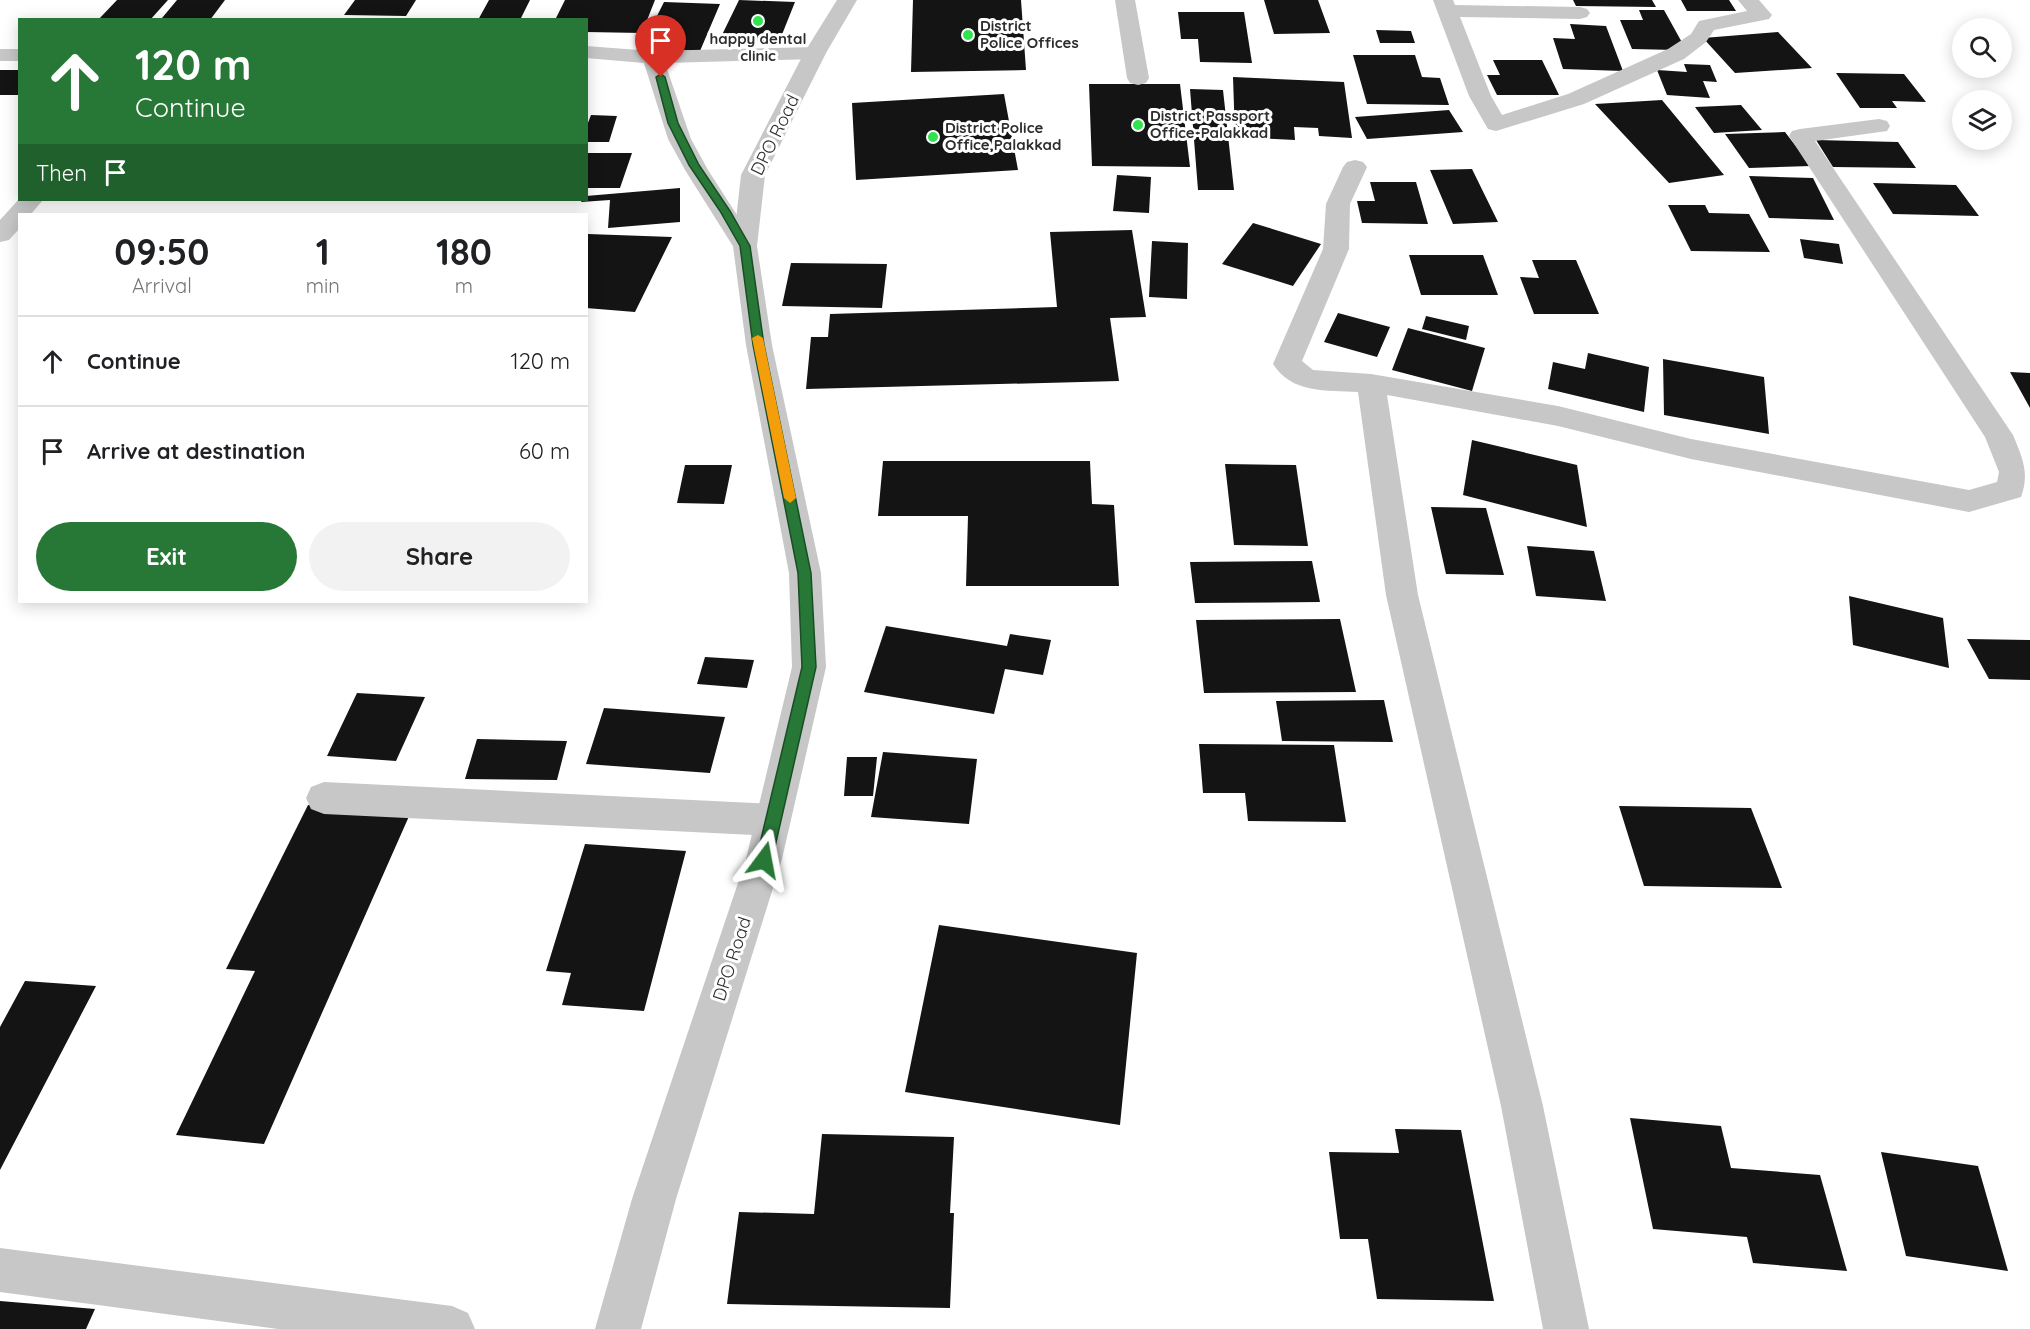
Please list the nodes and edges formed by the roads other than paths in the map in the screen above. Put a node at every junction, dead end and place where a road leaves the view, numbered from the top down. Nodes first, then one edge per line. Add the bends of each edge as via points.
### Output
1 (847, 0) edge
2 (1125, 0) edge
3 (1748, 0) edge
4 (1445, 6) edge
5 (1580, 14) dead end
6 (588, 52) edge
7 (815, 53) junction
8 (18, 55) edge
9 (0, 56) edge
10 (652, 57) junction
11 (1138, 78) dead end
12 (1879, 126) dead end
13 (1355, 166) dead end
14 (30, 201) edge
15 (19, 213) edge
16 (18, 215) edge
17 (0, 235) edge
18 (745, 246) junction
19 (1371, 383) junction
20 (324, 798) dead end
21 (773, 820) junction
22 (0, 1270) edge
23 (452, 1329) edge
24 (618, 1329) edge
25 (1566, 1329) edge

1 - 7 street, DPO Road
2 - 11 street
3 - 4 street via 1762,15 1706,25 1699,38 1676,54 1576,99 1497,124 1480,96
4 - 5 street
6 - 10 street
7 - 10 street
7 - 18 street, DPO Road via 753,175
8 - 9 street
10 - 18 street via 673,123 694,165
12 - 19 street via 1800,136 1999,435 2014,472 2011,489 1969,501 1691,449 1558,416
13 - 19 street via 1338,204 1336,249 1287,364 1306,379
14 - 15 street
16 - 17 street
18 - 21 street, DPO Road via 759,345 805,585 809,667
19 - 25 street via 1402,595 1522,1106
20 - 21 street
21 - 24 street, DPO Road via 761,870 654,1199
22 - 23 street

